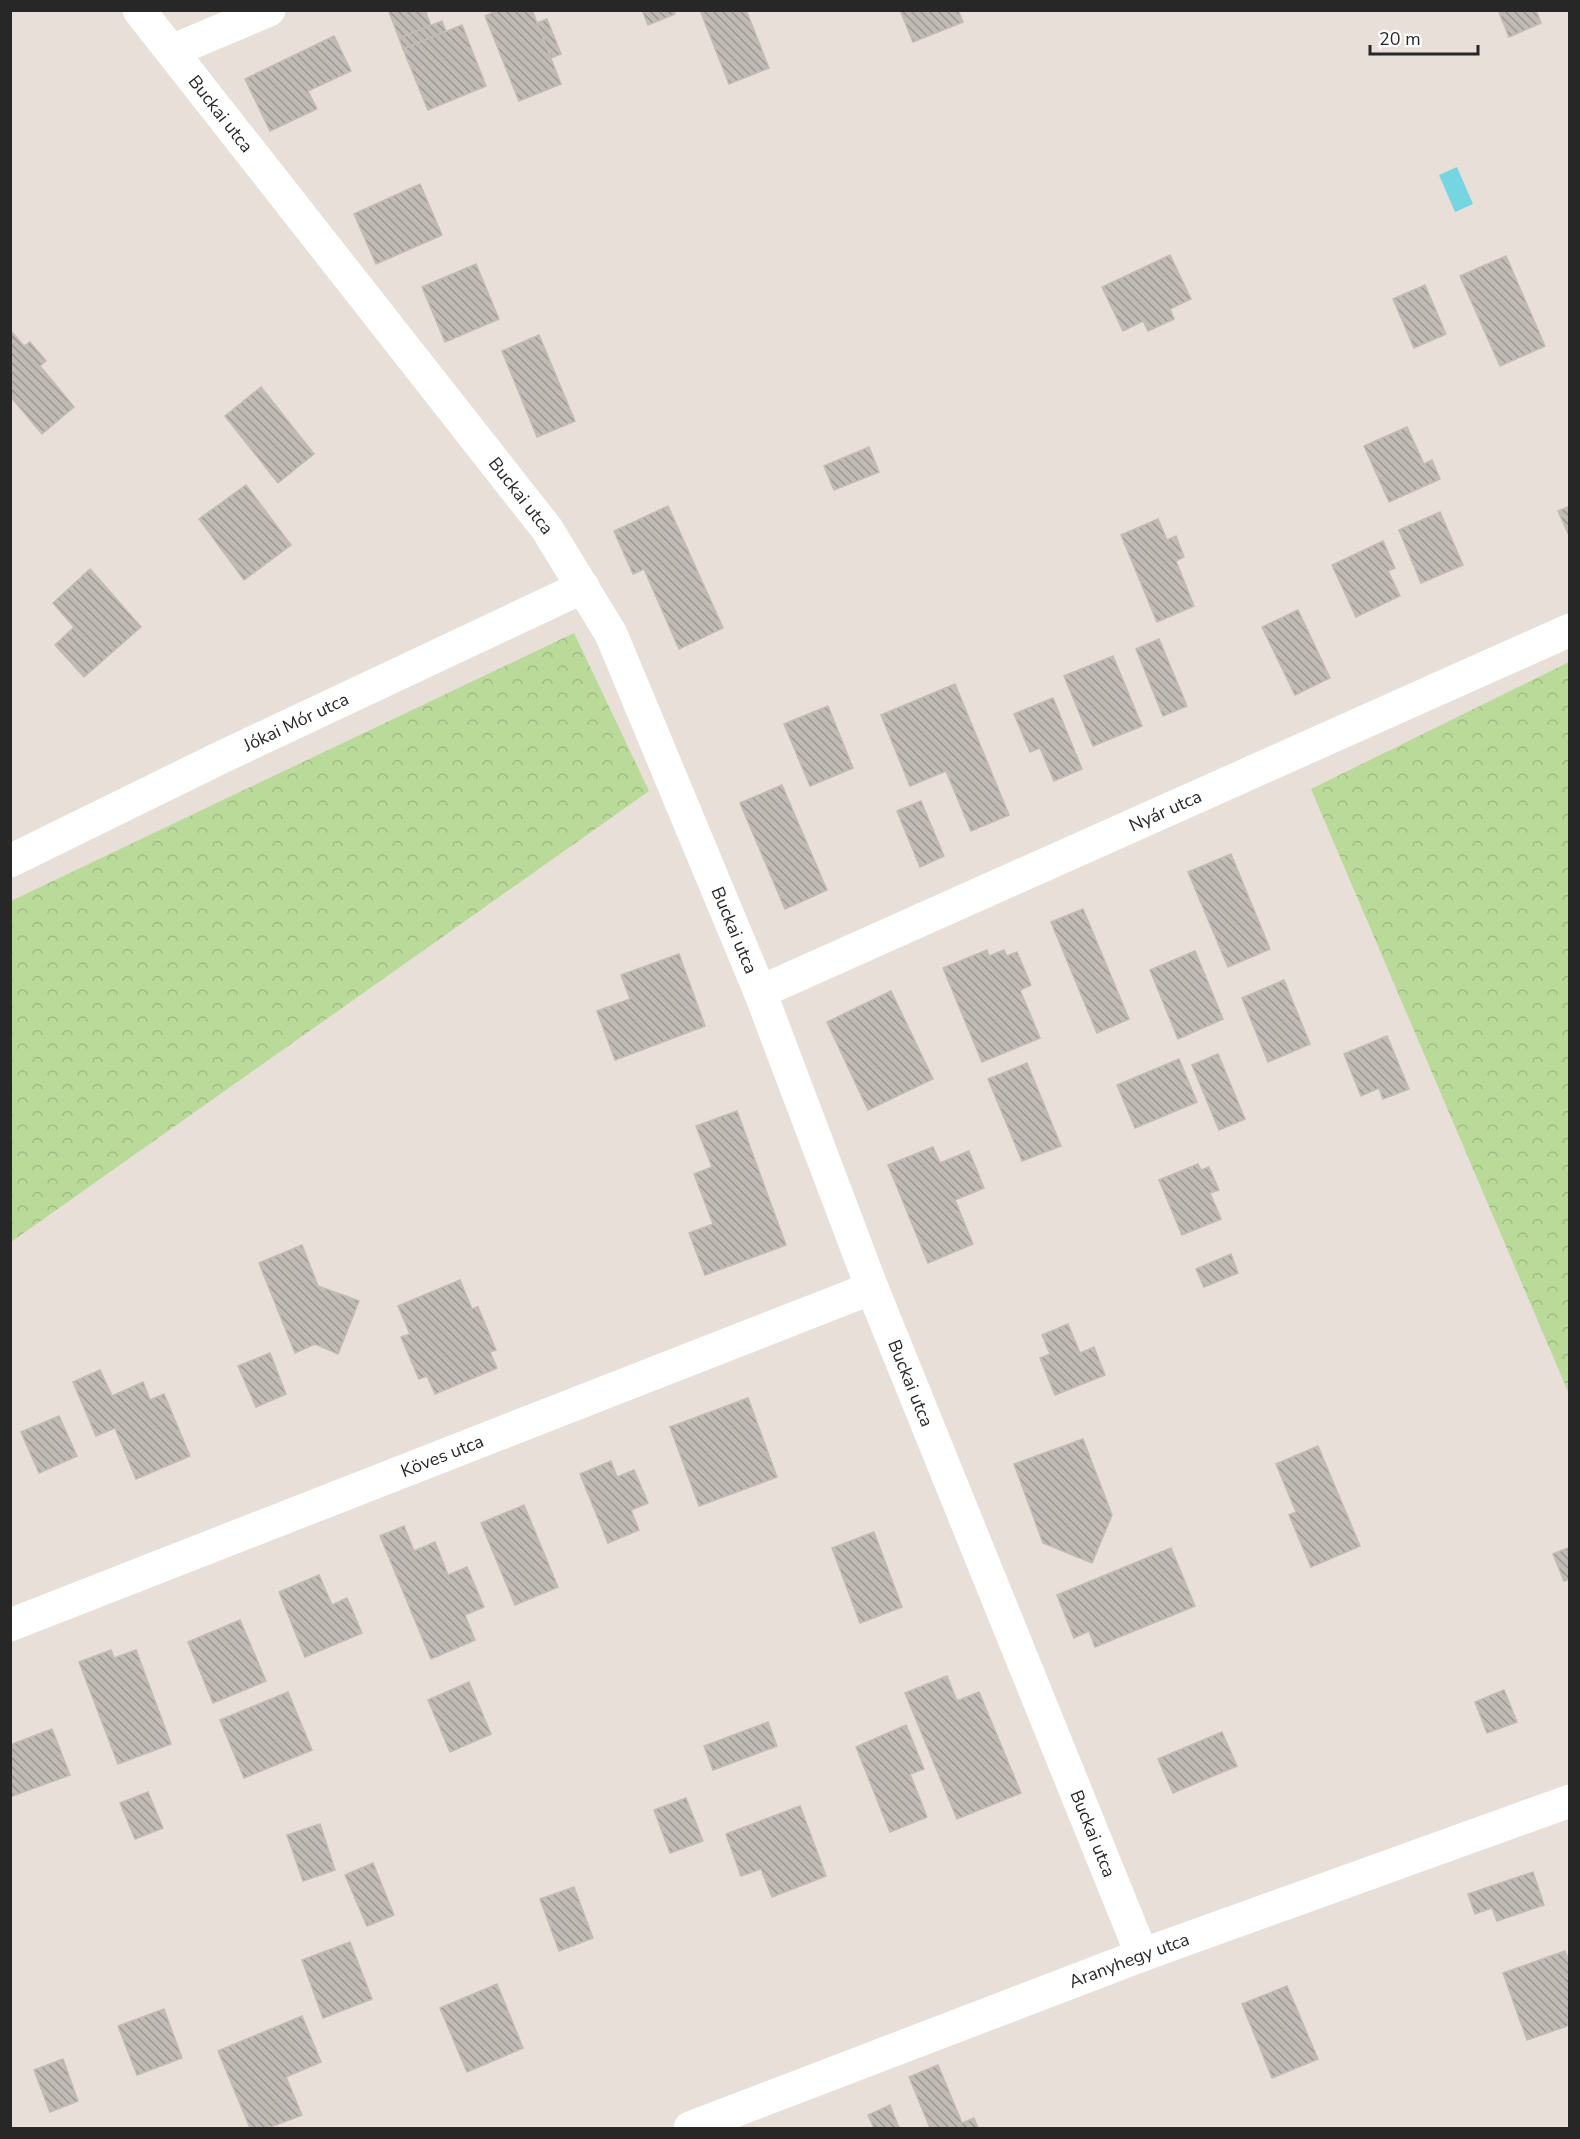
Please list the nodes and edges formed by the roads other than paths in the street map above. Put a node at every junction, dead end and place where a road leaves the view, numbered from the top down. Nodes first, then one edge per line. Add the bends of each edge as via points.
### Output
1 (139, 10) edge
2 (269, 10) edge
3 (172, 51) junction
4 (583, 587) junction
5 (1569, 630) edge
6 (10, 861) edge
7 (760, 992) junction
8 (872, 1288) junction
9 (10, 1625) edge
10 (1569, 1801) edge
11 (1142, 1955) junction
12 (690, 2128) edge

1 - 3 street, Buckai utca
2 - 3 street
3 - 4 street, Buckai utca via 547,529
4 - 6 street, Jókai Mór utca
4 - 7 street, Buckai utca via 611,634
5 - 7 street, Nyár utca
7 - 8 street, Buckai utca
8 - 9 street, Köves utca
8 - 11 street, Buckai utca
10 - 11 street, Aranyhegy utca
11 - 12 street, Aranyhegy utca

